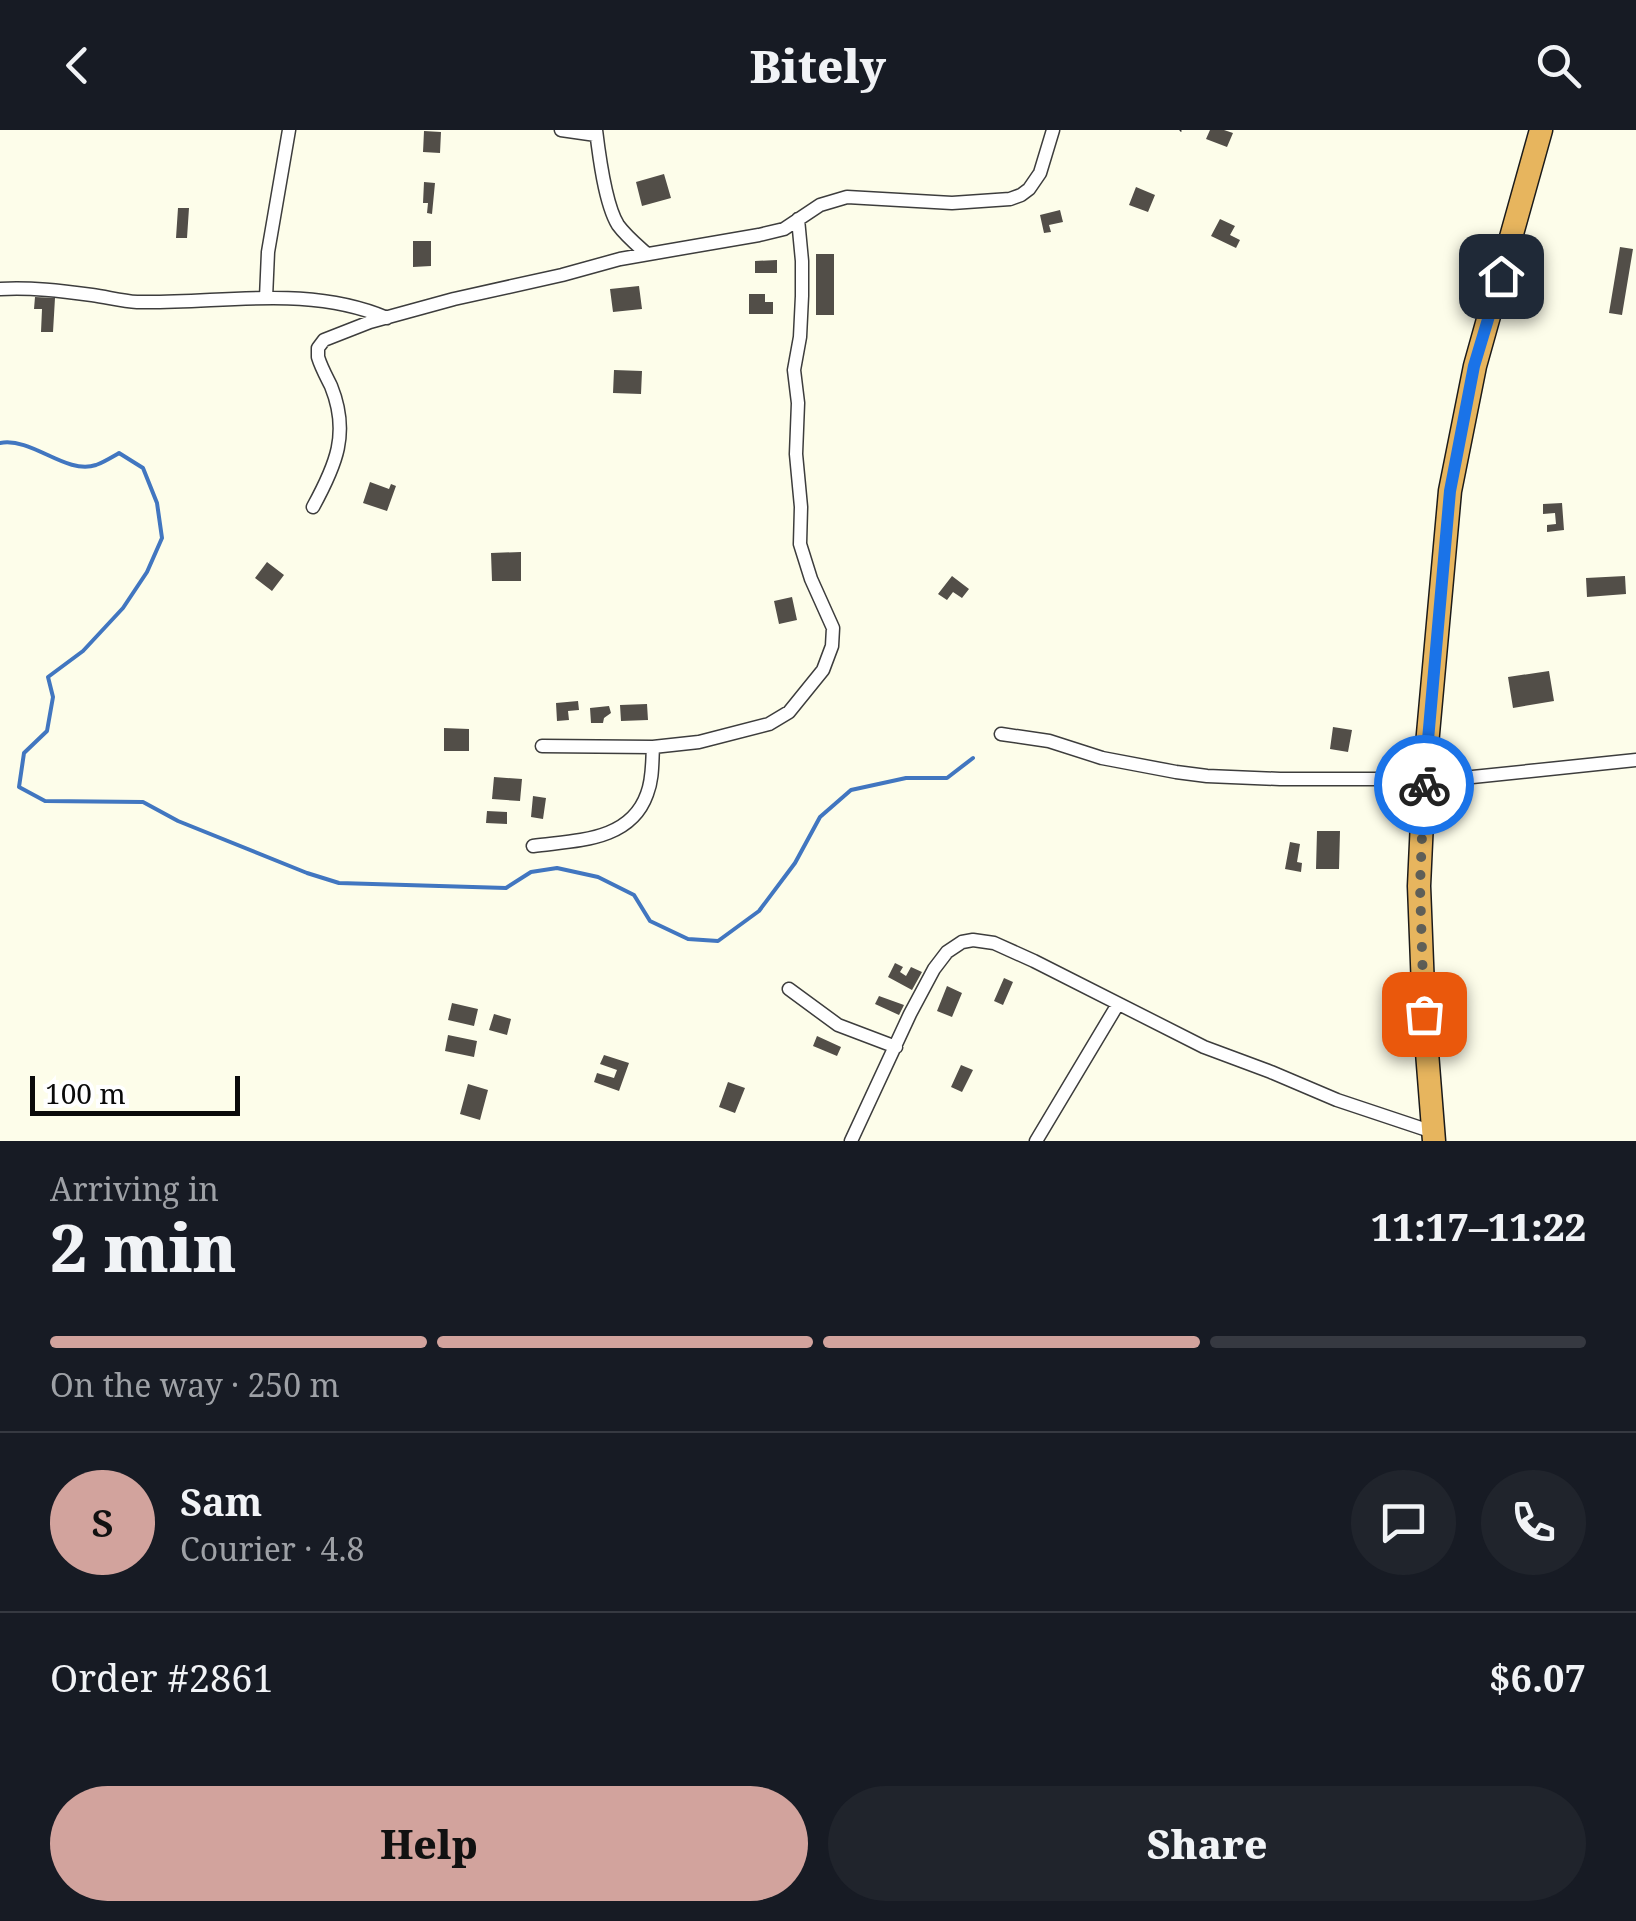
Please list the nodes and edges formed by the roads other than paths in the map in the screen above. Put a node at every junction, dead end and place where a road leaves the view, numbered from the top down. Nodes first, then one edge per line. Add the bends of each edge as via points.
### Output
1 (289, 130) edge
2 (561, 130) edge
3 (1053, 130) edge
4 (1541, 130) edge
5 (596, 132) edge
6 (798, 219) junction
7 (648, 254) junction
8 (0, 289) edge
9 (266, 298) junction
10 (388, 318) junction
11 (313, 507) dead end
12 (1002, 734) dead end
13 (542, 746) dead end
14 (653, 747) junction
15 (1636, 760) edge
16 (1424, 778) junction
17 (533, 846) dead end
18 (789, 990) dead end
19 (1118, 1004) junction
20 (896, 1047) junction
21 (1434, 1136) edge
22 (851, 1141) edge
23 (1036, 1141) edge

1 - 9 street
2 - 5 street
3 - 6 street via 1040,173 1010,199 847,197
4 - 16 highway via 1474,366 1450,491
5 - 7 street via 617,224
6 - 7 street via 760,235
6 - 14 street via 800,544 833,628 832,646 823,670 779,718 699,742
7 - 10 street
8 - 9 street via 132,302
9 - 10 street via 322,299
10 - 11 street via 340,332 318,348 337,408 340,450
12 - 16 street via 1207,776
13 - 14 street
14 - 17 street via 647,796 628,822 596,838
15 - 16 street
16 - 21 highway via 1420,886
18 - 20 street via 838,1025
19 - 20 street via 994,942 962,942 934,970
19 - 21 street via 1204,1048
19 - 23 street
20 - 22 street

